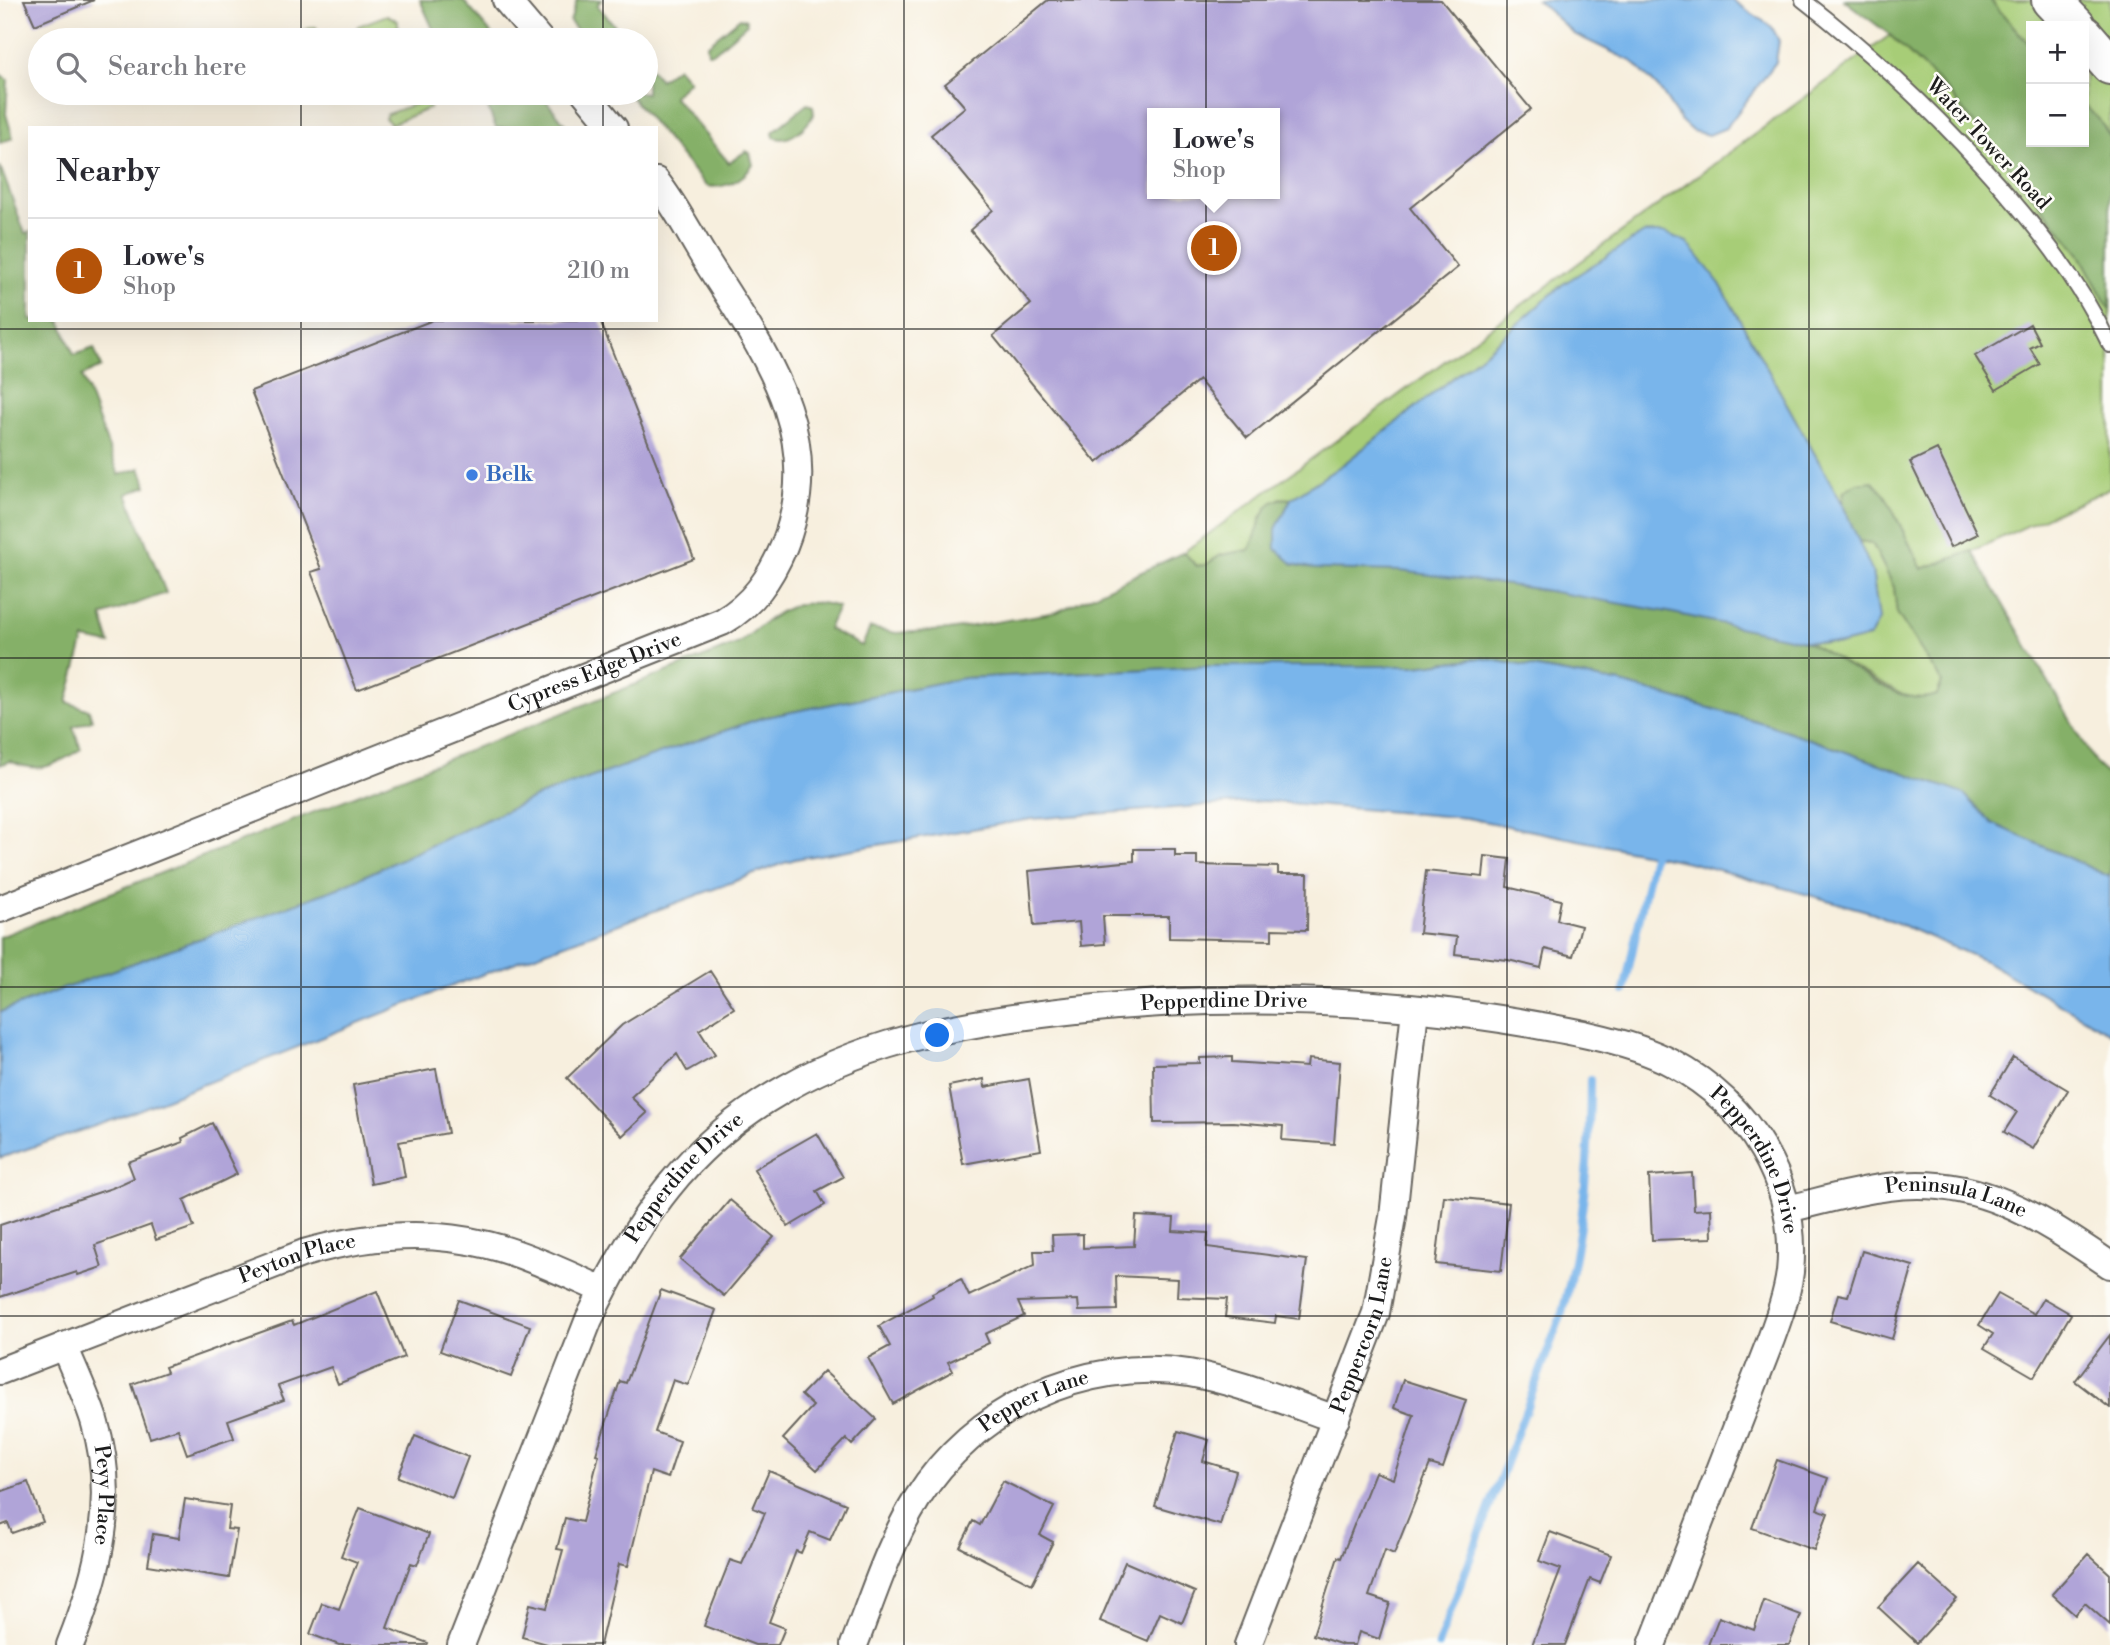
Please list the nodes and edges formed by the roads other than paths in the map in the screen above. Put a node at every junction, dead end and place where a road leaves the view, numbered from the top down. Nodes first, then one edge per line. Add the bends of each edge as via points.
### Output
1 (506, 0) edge
2 (1803, 0) edge
3 (2050, 0) edge
4 (2071, 21) edge
5 (530, 28) edge
6 (2089, 41) edge
7 (2110, 65) edge
8 (595, 105) edge
9 (612, 126) edge
10 (658, 184) edge
11 (2110, 345) edge
12 (0, 909) edge
13 (1415, 1009) junction
14 (1788, 1209) junction
15 (2110, 1265) edge
16 (603, 1290) junction
17 (64, 1346) junction
18 (0, 1371) edge
19 (1336, 1419) junction
20 (70, 1645) edge
21 (461, 1645) edge
22 (854, 1645) edge
23 (1248, 1645) edge
24 (1652, 1645) edge

1 - 5 street
2 - 11 lane, Water Tower Road via 1905,85 2032,221 2092,307
3 - 4 highway
6 - 7 highway
8 - 9 street
10 - 12 street, Cypress Edge Drive via 770,365 796,437 796,505 776,565 755,597 722,622
13 - 14 street, Pepperdine Drive via 1526,1023 1668,1060 1709,1087 1746,1125 1771,1162
13 - 16 street, Pepperdine Drive via 1279,1000 1125,1004 971,1024 869,1050 786,1088 704,1147 638,1225
13 - 19 street, Peppercorn Lane via 1381,1287 1365,1345
14 - 15 street, Peninsula Lane via 1891,1186 1960,1188 2020,1209
14 - 24 street, Pepperdine Drive via 1790,1272 1779,1318
16 - 17 street, Peyton Place via 490,1245 435,1236 382,1236 304,1253
16 - 21 street, Pepperdine Drive
17 - 18 street, Peyton Place
17 - 20 street, Peyy Place via 94,1421 106,1504 97,1566
19 - 22 street, Pepper Lane via 1187,1373 1109,1373 1041,1393 961,1443 917,1499
19 - 23 street, Peppercorn Lane

